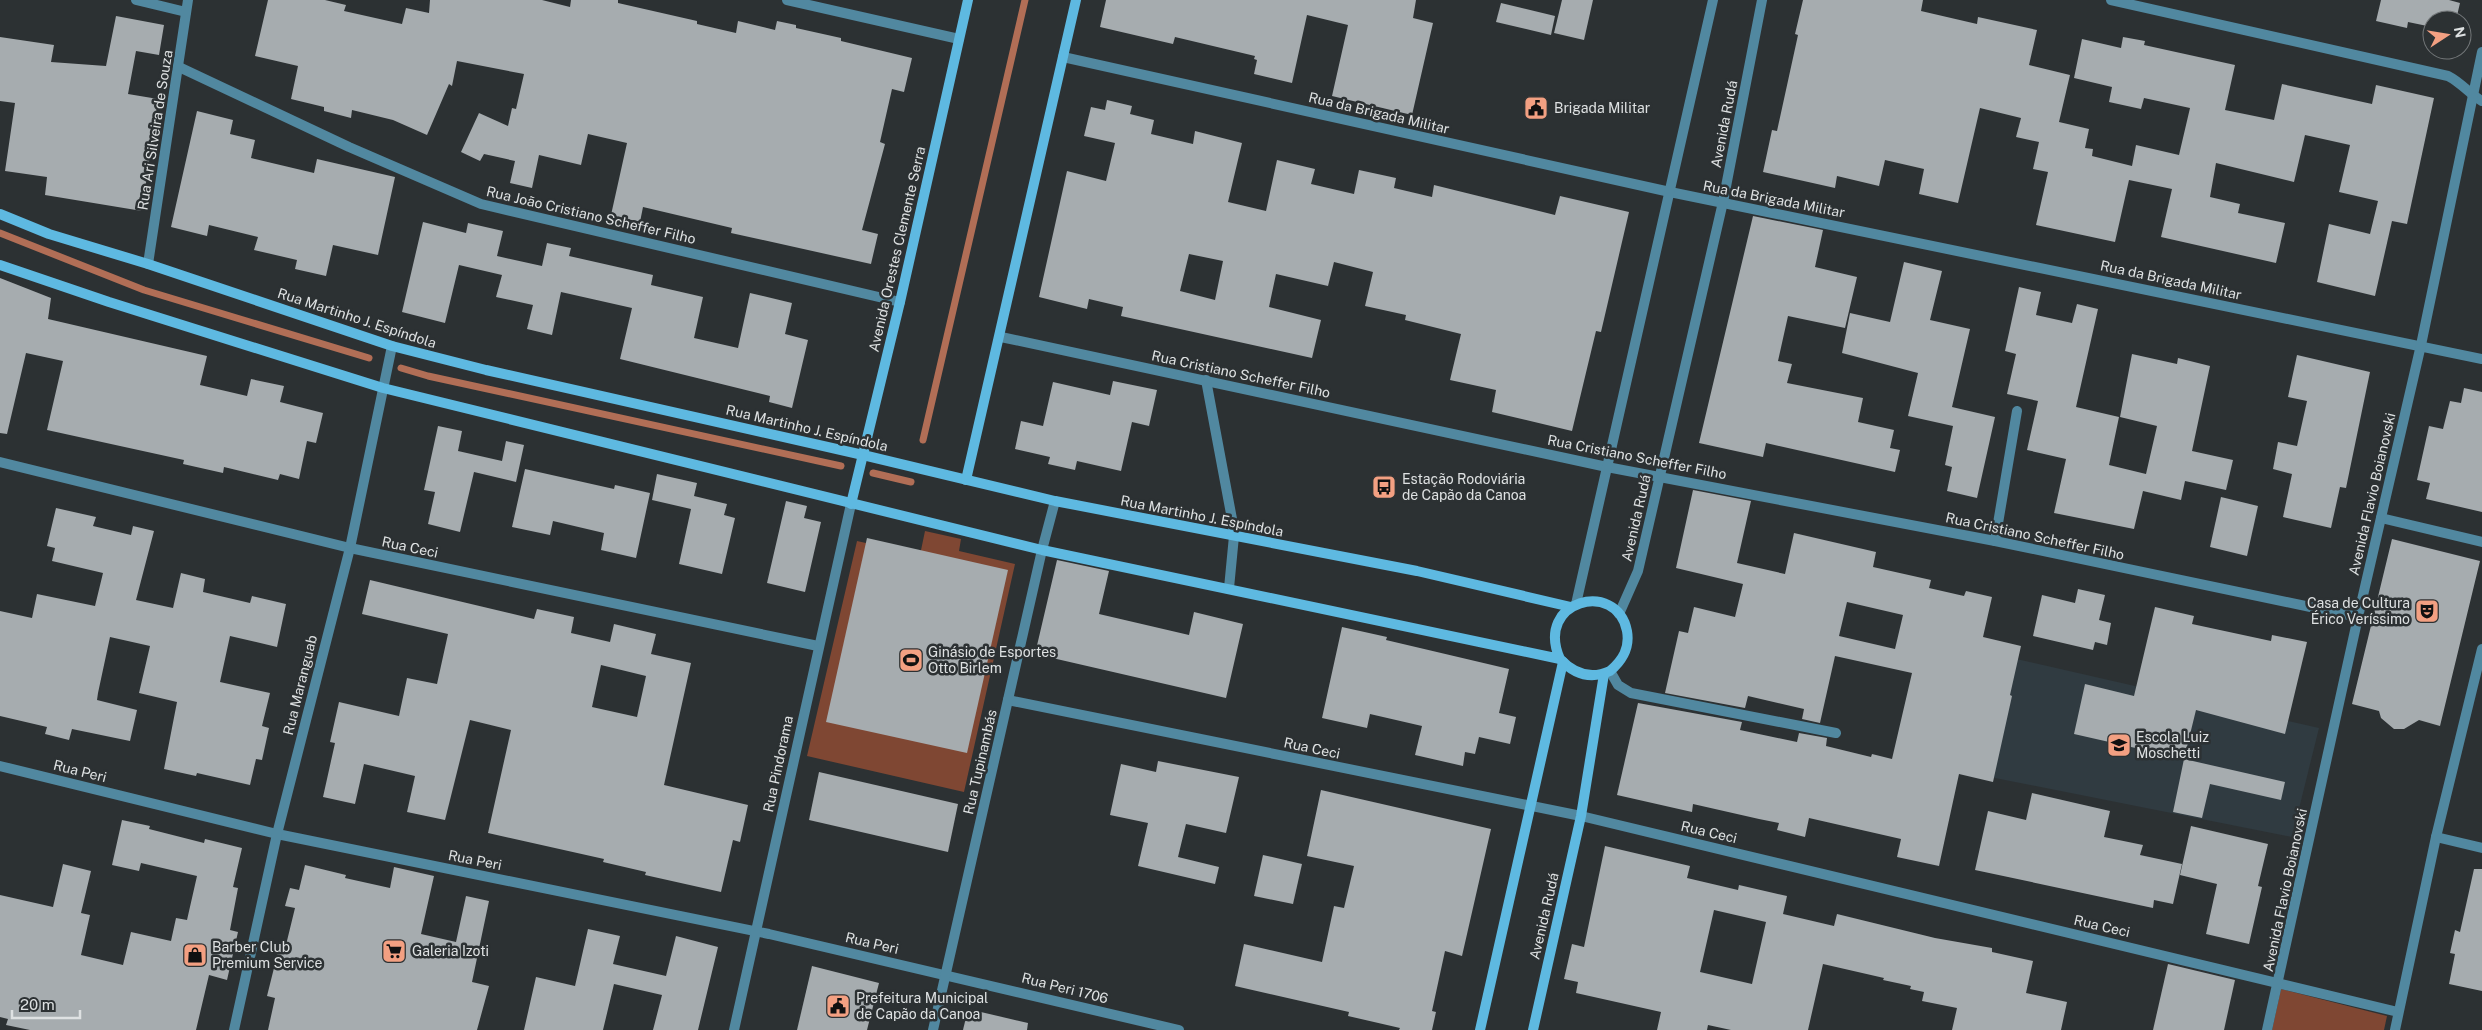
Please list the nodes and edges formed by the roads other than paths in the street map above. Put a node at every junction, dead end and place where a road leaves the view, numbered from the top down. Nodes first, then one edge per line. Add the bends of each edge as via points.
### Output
1 (136, 0) edge
2 (188, 0) edge
3 (787, 0) edge
4 (968, 0) edge
5 (1076, 0) edge
6 (1713, 0) edge
7 (1762, 0) edge
8 (2111, 0) edge
9 (186, 12) junction
10 (959, 39) junction
11 (2482, 52) edge
12 (1064, 57) junction
13 (179, 67) junction
14 (2478, 99) edge
15 (1670, 192) junction
16 (1723, 202) junction
17 (0, 214) edge
18 (148, 264) junction
19 (0, 265) edge
20 (900, 302) junction
21 (1001, 337) junction
22 (2421, 345) junction
23 (392, 346) junction
24 (2482, 359) edge
25 (1206, 380) junction
26 (383, 388) junction
27 (2017, 411) dead end
28 (863, 455) junction
29 (0, 462) edge
30 (1607, 467) junction
31 (1660, 475) junction
32 (966, 480) junction
33 (1055, 501) junction
34 (851, 504) junction
35 (2381, 518) junction
36 (1234, 536) junction
37 (1995, 541) junction
38 (2482, 542) edge
39 (350, 548) junction
40 (1042, 550) junction
41 (1229, 588) junction
42 (1574, 605) junction
43 (1619, 614) junction
44 (2358, 617) junction
45 (818, 646) junction
46 (2482, 649) edge
47 (1561, 661) junction
48 (1607, 673) junction
49 (1008, 700) junction
50 (1836, 733) dead end
51 (0, 766) edge
52 (1531, 807) junction
53 (1581, 816) junction
54 (276, 834) junction
55 (2436, 837) junction
56 (2482, 848) edge
57 (756, 931) junction
58 (946, 974) junction
59 (2278, 983) junction
60 (2398, 1012) junction
61 (234, 1030) edge
62 (734, 1030) edge
63 (933, 1030) edge
64 (1179, 1030) edge
65 (1480, 1030) edge
66 (1532, 1030) edge
67 (2267, 1030) edge
68 (2395, 1030) edge

1 - 9 street
2 - 9 street, Rua Ari Silveira de Souza
3 - 10 street
4 - 10 main road, Avenida Orestes Clemente Serra
5 - 12 main road
6 - 15 street
7 - 16 street, Avenida Rudá
8 - 14 street via 2448,76
9 - 13 street, Rua Ari Silveira de Souza
10 - 20 main road, Avenida Orestes Clemente Serra
11 - 14 street, Avenida Flavio Boianovski
12 - 15 street, Rua da Brigada Militar
12 - 21 main road
13 - 18 street, Rua Ari Silveira de Souza
13 - 20 street, Rua João Cristiano Scheffer Filho via 349,147 481,204
14 - 22 street, Avenida Flavio Boianovski
15 - 16 street, Rua da Brigada Militar
15 - 30 street
16 - 22 street, Rua da Brigada Militar
16 - 31 street, Avenida Rudá
17 - 18 main road, Rua Martinho J. Espíndola via 49,234
18 - 23 main road, Rua Martinho J. Espíndola
19 - 26 main road
20 - 28 main road, Avenida Orestes Clemente Serra
21 - 25 street, Rua Cristiano Scheffer Filho
21 - 32 main road
22 - 24 street, Rua da Brigada Militar
22 - 35 street, Avenida Flavio Boianovski
23 - 26 street, Rua Maranguab
23 - 28 main road, Rua Martinho J. Espíndola
25 - 30 street, Rua Cristiano Scheffer Filho
25 - 36 street
26 - 34 main road
26 - 39 street, Rua Maranguab
27 - 37 street
28 - 32 main road, Rua Martinho J. Espíndola
28 - 34 main road, Avenida Orestes Clemente Serra
29 - 39 street, Rua Ceci
30 - 31 street, Rua Cristiano Scheffer Filho
30 - 42 street
31 - 37 street, Rua Cristiano Scheffer Filho
31 - 43 street, Avenida Rudá via 1638,571
32 - 33 main road, Rua Martinho J. Espíndola
33 - 36 main road, Rua Martinho J. Espíndola
33 - 40 street, Rua Tupinambás
34 - 40 main road
34 - 45 street, Rua Pindorama
35 - 38 street
35 - 44 street, Avenida Flavio Boianovski
36 - 41 street
36 - 42 main road, Rua Martinho J. Espíndola
37 - 44 street, Rua Cristiano Scheffer Filho
39 - 45 street, Rua Ceci
39 - 54 street, Rua Maranguab
40 - 41 main road
40 - 49 street, Rua Tupinambás
41 - 47 main road
42 - 43 main road, Rua Martinho J. Espíndola via 1593,601 1603,603
42 - 47 main road via 1557,623 1554,635
43 - 48 main road via 1626,626 1626,652
44 - 59 street, Avenida Flavio Boianovski
45 - 57 street, Rua Pindorama
46 - 55 street
47 - 48 main road via 1587,676
47 - 52 main road
48 - 50 street via 1631,693
48 - 53 main road, Avenida Rudá
49 - 52 street, Rua Ceci
49 - 58 street, Rua Tupinambás
51 - 54 street, Rua Peri
52 - 53 street, Rua Ceci
52 - 65 main road
53 - 59 street, Rua Ceci
53 - 66 main road, Avenida Rudá
54 - 57 street, Rua Peri
54 - 61 street, Rua Maranguab
55 - 56 street
55 - 60 street
57 - 58 street, Rua Peri
57 - 62 street, Rua Pindorama
58 - 63 street, Rua Tupinambás
58 - 64 street, Rua Peri 1706
59 - 60 street, Rua Ceci
59 - 67 street, Avenida Flavio Boianovski
60 - 68 street

